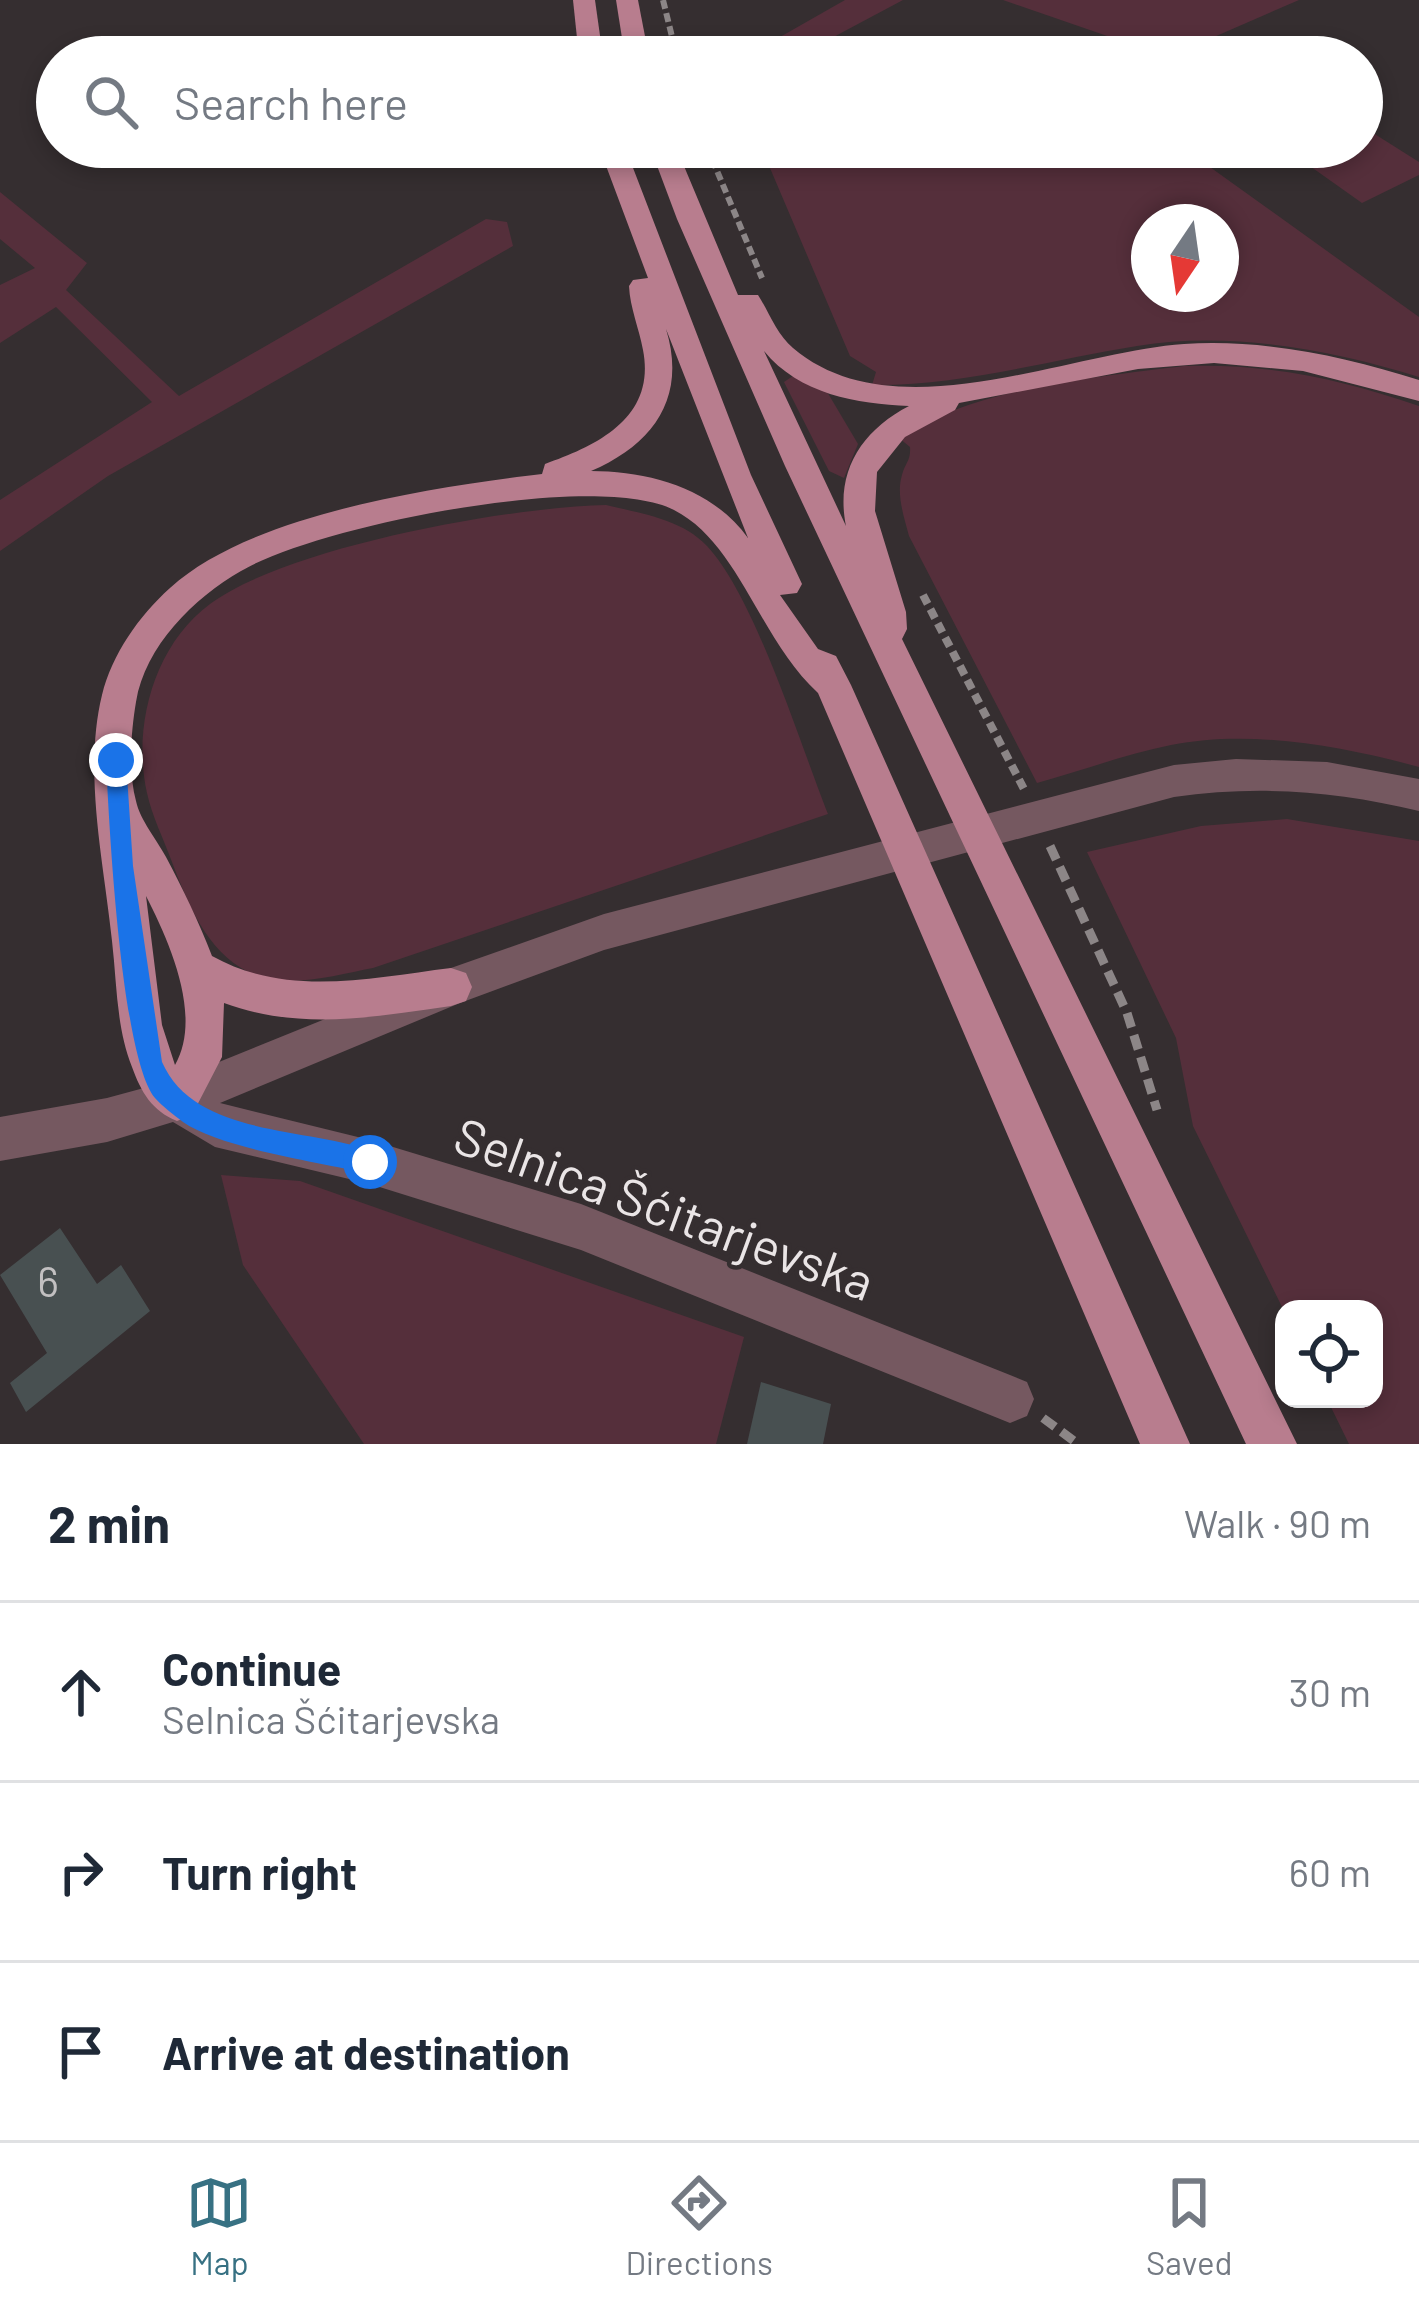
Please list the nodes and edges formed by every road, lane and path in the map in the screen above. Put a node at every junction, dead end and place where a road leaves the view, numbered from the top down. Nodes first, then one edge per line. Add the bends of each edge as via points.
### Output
1 (584, 0) edge
2 (627, 0) edge
3 (663, 0) edge
4 (588, 36) edge
5 (633, 36) edge
6 (672, 36) edge
7 (619, 168) edge
8 (671, 168) edge
9 (715, 168) edge
10 (649, 253) junction
11 (705, 254) junction
12 (766, 289) dead end
13 (1419, 391) edge
14 (976, 392) junction
15 (498, 492) junction
16 (919, 588) dead end
17 (890, 649) junction
18 (832, 685) junction
19 (1419, 795) edge
20 (1031, 804) dead end
21 (120, 812) junction
22 (1040, 825) dead end
23 (193, 967) junction
24 (452, 987) junction
25 (177, 1100) junction
26 (1162, 1126) dead end
27 (0, 1138) edge
28 (1010, 1399) dead end
29 (1165, 1444) edge
30 (1272, 1444) edge

1 - 4 main road
2 - 5 main road
3 - 6 path
7 - 10 main road
8 - 11 main road
9 - 12 path
10 - 15 main road via 643,302 660,363 650,412 600,456
10 - 18 main road via 734,475
11 - 14 main road via 782,354 814,376 877,394
11 - 17 main road
13 - 14 main road via 1322,364 1213,353
14 - 17 main road via 906,419 865,464 858,509 884,576
15 - 18 main road via 600,482 670,494 696,508 741,550 790,641
15 - 21 main road via 301,531 193,586 146,637 123,680 116,711
16 - 20 path
17 - 30 main road
18 - 29 main road
19 - 24 street via 1262,771 1174,781 604,932
21 - 23 main road via 155,872
21 - 25 main road via 150,1063
22 - 26 path via 1126,1013
23 - 24 main road via 226,990 263,1000
23 - 25 main road via 206,1033
24 - 25 street
25 - 27 street
25 - 28 street, Selnica Šćitarjevska via 215,1125 581,1227

